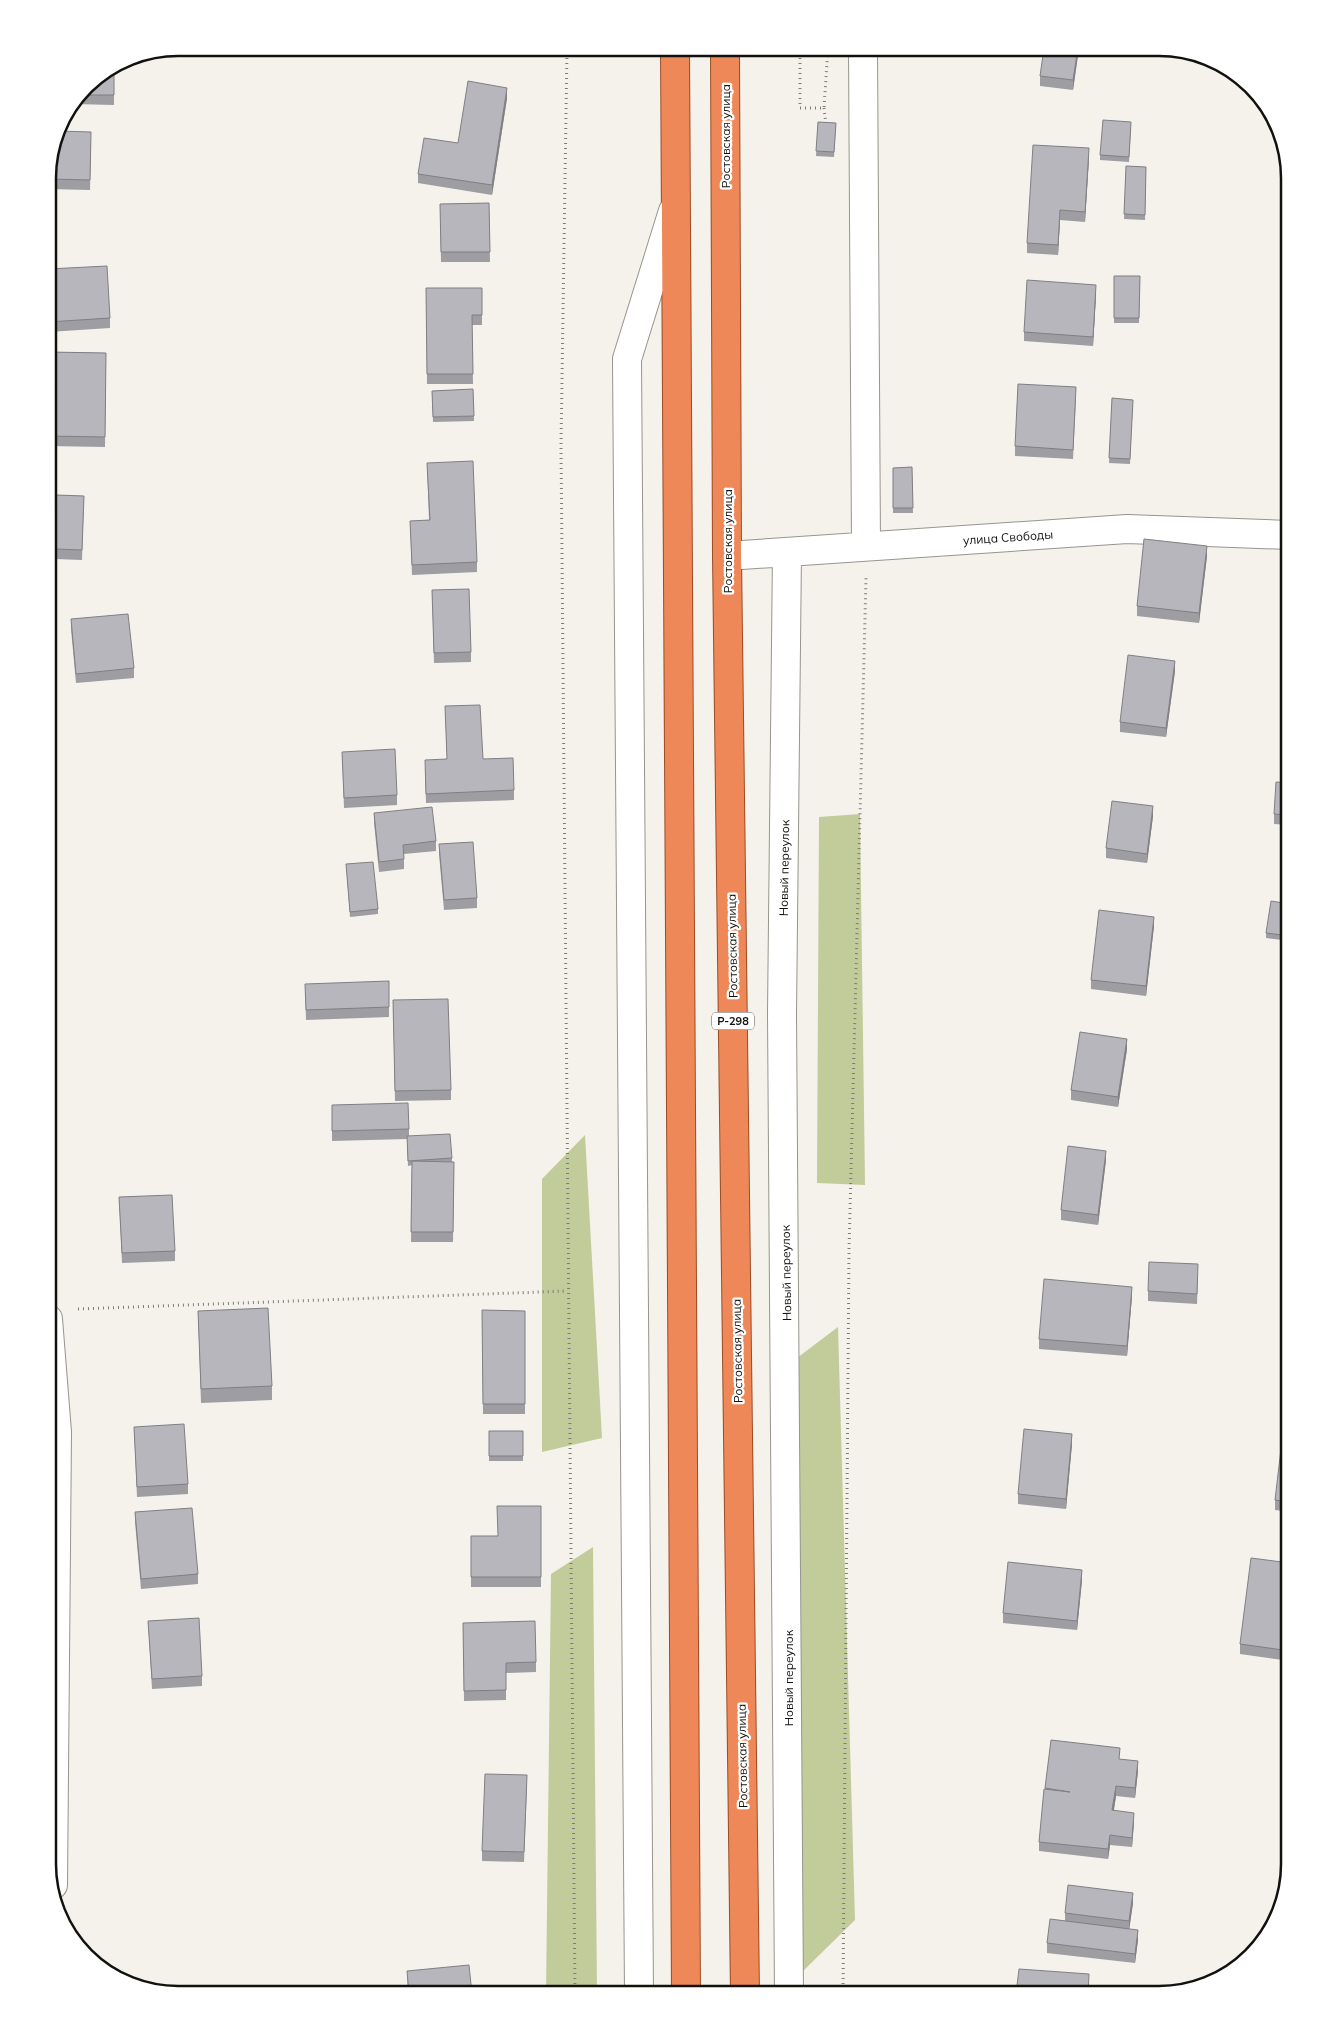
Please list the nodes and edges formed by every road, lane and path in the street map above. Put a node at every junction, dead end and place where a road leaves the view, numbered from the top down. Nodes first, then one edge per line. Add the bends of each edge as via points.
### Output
1 (568, 56) edge
2 (675, 57) edge
3 (725, 57) edge
4 (800, 57) edge
5 (827, 57) edge
6 (863, 57) edge
7 (675, 205) junction
8 (1281, 535) edge
9 (866, 546) junction
10 (787, 552) junction
11 (727, 556) junction
12 (568, 1292) junction
13 (77, 1309) dead end
14 (56, 1423) edge
15 (56, 1522) edge
16 (575, 1985) edge
17 (639, 1985) edge
18 (686, 1986) edge
19 (745, 1986) edge
20 (789, 1986) edge
21 (843, 1986) edge

1 - 12 path via 561,445
2 - 7 highway
3 - 11 highway, Ростовская улица / Р-298
4 - 5 path via 800,108 824,108
6 - 9 street
7 - 17 street via 627,359
7 - 18 highway
8 - 9 street, улица Свободы via 1127,529
9 - 10 street, улица Свободы
9 - 21 path via 849,1250
10 - 11 street, улица Свободы
10 - 20 street, Новый переулок via 782,1024
11 - 19 highway, Ростовская улица / Р-298
12 - 13 path
12 - 16 path
14 - 15 street

